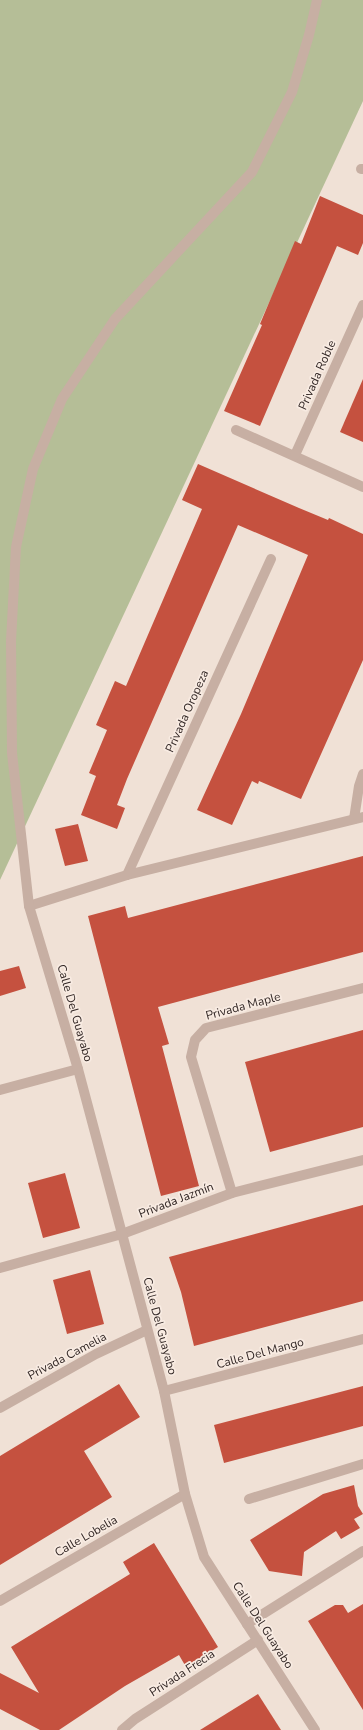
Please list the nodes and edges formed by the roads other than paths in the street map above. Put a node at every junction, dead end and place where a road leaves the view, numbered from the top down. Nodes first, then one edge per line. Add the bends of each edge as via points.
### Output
1 (317, 0) edge
2 (363, 304) edge
3 (236, 430) dead end
4 (295, 455) junction
5 (363, 487) edge
6 (271, 559) dead end
7 (363, 774) edge
8 (359, 818) edge
9 (127, 874) junction
10 (29, 906) junction
11 (363, 988) edge
12 (78, 1069) junction
13 (0, 1090) edge
14 (363, 1160) edge
15 (232, 1193) junction
16 (122, 1234) junction
17 (0, 1268) edge
18 (147, 1330) junction
19 (363, 1339) edge
20 (164, 1392) junction
21 (0, 1408) edge
22 (363, 1464) edge
23 (185, 1494) junction
24 (249, 1499) dead end
25 (363, 1551) edge
26 (0, 1601) edge
27 (247, 1624) junction
28 (258, 1640) junction
29 (122, 1730) edge
30 (314, 1730) edge

1 - 10 street, Calle Del Guayabo via 292,92 252,172 115,319 62,398 32,469 16,547 11,640 12,753
2 - 4 street, Privada Roble
3 - 4 street
4 - 5 street
6 - 9 street, Privada Oropeza
7 - 8 street via 359,786
8 - 9 street
9 - 10 street
10 - 12 street, Calle Del Guayabo
11 - 15 street, Privada Maple via 206,1028 195,1040 191,1057
12 - 13 street
12 - 16 street, Calle Del Guayabo
14 - 15 street, Privada Jazmín
15 - 16 street, Privada Jazmín
16 - 17 street, Privada Jazmín
16 - 18 street, Calle Del Guayabo
18 - 20 street, Calle Del Guayabo
18 - 21 street, Privada Camelia via 96,1354
19 - 20 street, Calle Del Mango
20 - 23 street, Calle Del Guayabo
22 - 24 street
23 - 26 street, Calle Lobelia
23 - 27 street, Calle Del Guayabo via 204,1557
25 - 27 street
27 - 28 street, Calle Del Guayabo
28 - 29 street, Privada Frecia
28 - 30 street, Calle Del Guayabo

